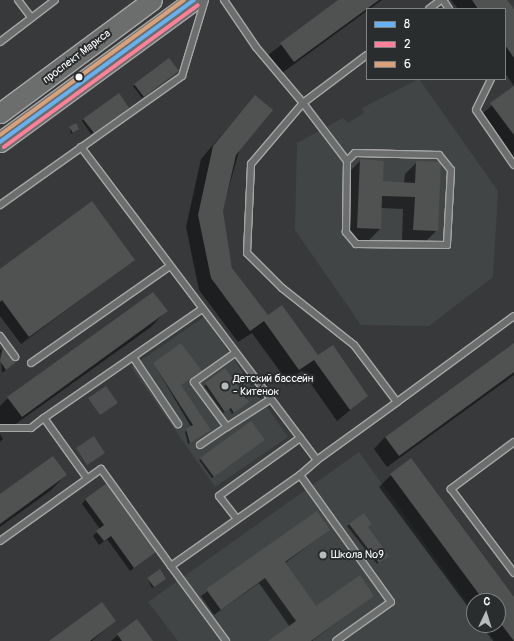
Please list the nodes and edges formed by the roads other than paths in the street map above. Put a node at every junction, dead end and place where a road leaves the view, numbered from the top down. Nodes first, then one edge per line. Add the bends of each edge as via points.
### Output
1 (18, 0) edge
2 (55, 0) edge
3 (152, 0) edge
4 (194, 0) edge
5 (205, 0) edge
6 (224, 0) edge
7 (442, 0) edge
8 (430, 8) edge
9 (448, 8) edge
10 (32, 17) junction
11 (0, 42) edge
12 (366, 56) edge
13 (491, 80) edge
14 (303, 103) junction
15 (0, 113) edge
16 (0, 142) edge
17 (81, 147) junction
18 (346, 161) junction
19 (514, 165) edge
20 (0, 205) edge
21 (170, 266) junction
22 (202, 309) junction
23 (514, 316) edge
24 (0, 336) edge
25 (235, 353) junction
26 (15, 357) dead end
27 (133, 357) junction
28 (31, 363) dead end
29 (271, 399) junction
30 (397, 402) junction
31 (44, 418) junction
32 (178, 424) dead end
33 (227, 427) junction
34 (0, 428) edge
35 (300, 438) junction
36 (514, 442) edge
37 (200, 445) dead end
38 (316, 460) junction
39 (300, 475) junction
40 (87, 478) junction
41 (237, 518) junction
42 (0, 542) edge
43 (171, 566) junction
44 (514, 574) edge
45 (226, 641) edge
46 (336, 641) edge

1 - 10 lane
2 - 10 lane
3 - 15 main road, проспект Маркса
4 - 16 main road, проспект Маркса
5 - 17 lane via 182,76
6 - 14 lane via 256,47
7 - 8 lane
7 - 9 lane
10 - 11 lane
12 - 14 lane
13 - 19 lane via 476,110
14 - 18 lane
14 - 30 lane via 251,164 247,253 282,288 354,345
17 - 20 lane
17 - 21 lane
18 - 18 lane via 346,232 356,244 447,245 451,170 439,154 355,153
21 - 22 lane
21 - 28 lane
22 - 25 lane
22 - 27 lane
23 - 30 lane
24 - 26 lane
25 - 29 lane
25 - 33 lane via 194,382
27 - 31 lane
27 - 32 lane
29 - 33 lane
29 - 35 lane
30 - 38 lane
31 - 34 lane via 31,428
31 - 40 lane
33 - 37 lane
35 - 38 lane
35 - 41 lane via 219,496
36 - 44 lane via 451,489
38 - 39 lane
39 - 41 lane
39 - 46 lane via 391,602
40 - 42 lane
40 - 43 lane via 101,469
41 - 43 lane
43 - 45 lane

